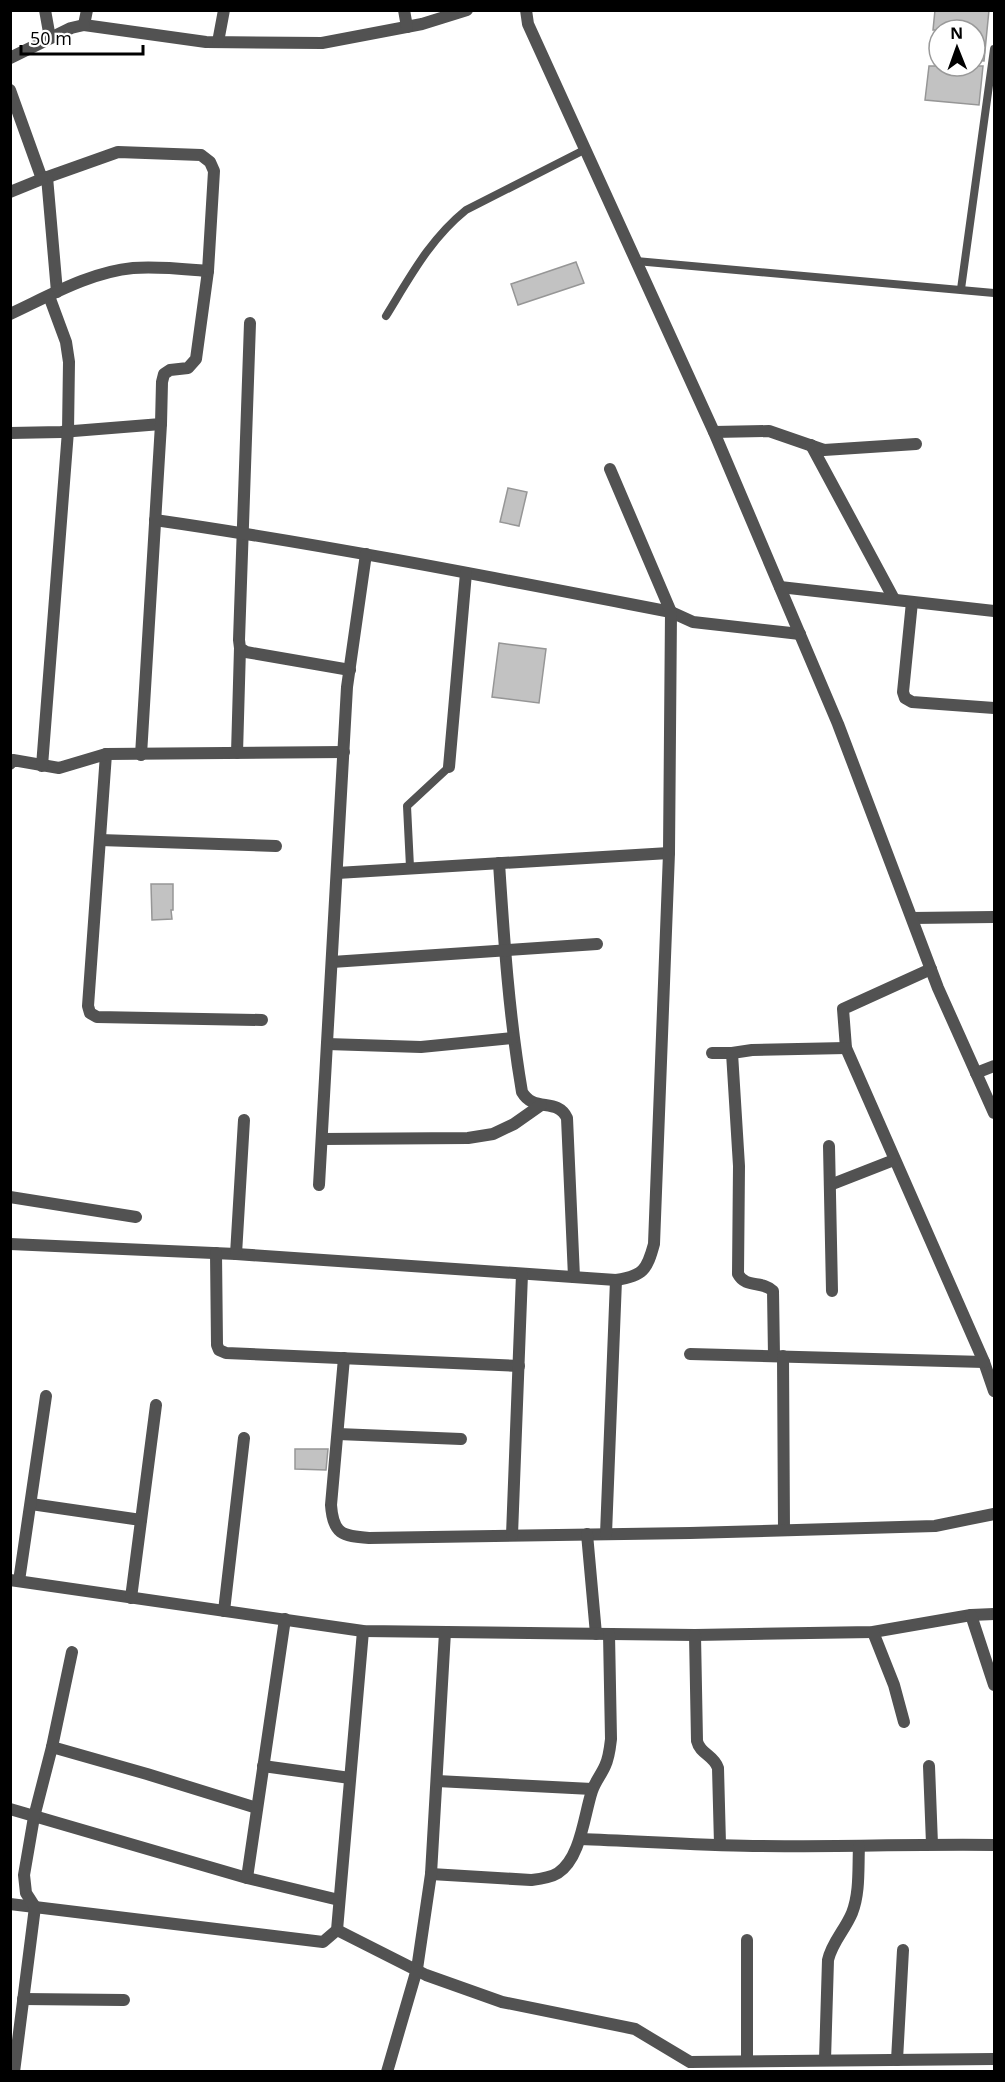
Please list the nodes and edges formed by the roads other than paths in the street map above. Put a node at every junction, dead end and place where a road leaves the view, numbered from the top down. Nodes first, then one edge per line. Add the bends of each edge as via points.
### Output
1 (45, 10) edge
2 (87, 10) edge
3 (224, 10) edge
4 (404, 10) edge
5 (467, 10) edge
6 (526, 10) edge
7 (84, 26) junction
8 (407, 27) junction
9 (50, 38) junction
10 (218, 42) junction
11 (994, 49) edge
12 (10, 58) edge
13 (10, 90) edge
14 (586, 149) junction
15 (44, 178) junction
16 (10, 192) edge
17 (636, 261) junction
18 (208, 271) junction
19 (961, 289) junction
20 (994, 293) edge
21 (53, 294) junction
22 (10, 314) edge
23 (386, 316) dead end
24 (250, 323) dead end
25 (161, 424) junction
26 (68, 431) junction
27 (714, 432) junction
28 (10, 433) edge
29 (916, 444) dead end
30 (811, 445) junction
31 (610, 469) dead end
32 (155, 520) junction
33 (243, 533) junction
34 (366, 554) junction
35 (466, 573) junction
36 (780, 587) junction
37 (894, 599) junction
38 (912, 602) junction
39 (994, 611) edge
40 (671, 612) junction
41 (800, 634) junction
42 (240, 648) junction
43 (350, 670) junction
44 (994, 708) edge
45 (344, 752) junction
46 (237, 753) junction
47 (106, 754) junction
48 (141, 755) junction
49 (11, 761) edge
50 (42, 766) junction
51 (449, 767) joint
52 (100, 840) junction
53 (276, 846) dead end
54 (669, 853) junction
55 (499, 863) junction
56 (410, 867) junction
57 (337, 873) junction
58 (994, 917) edge
59 (912, 918) junction
60 (597, 944) dead end
61 (505, 951) junction
62 (332, 962) junction
63 (931, 969) junction
64 (262, 1020) dead end
65 (513, 1038) junction
66 (327, 1044) junction
67 (846, 1048) junction
68 (712, 1053) dead end
69 (732, 1053) junction
70 (994, 1066) edge
71 (976, 1073) junction
72 (541, 1105) junction
73 (994, 1113) edge
74 (244, 1120) dead end
75 (322, 1139) junction
76 (829, 1146) dead end
77 (894, 1160) junction
78 (319, 1185) dead end
79 (830, 1185) junction
80 (10, 1197) edge
81 (136, 1216) dead end
82 (10, 1244) edge
83 (216, 1253) junction
84 (236, 1254) junction
85 (522, 1274) junction
86 (574, 1277) junction
87 (616, 1280) junction
88 (832, 1291) dead end
89 (690, 1354) dead end
90 (778, 1356) junction
91 (345, 1358) junction
92 (984, 1362) junction
93 (519, 1366) junction
94 (994, 1391) edge
95 (46, 1396) dead end
96 (156, 1406) dead end
97 (338, 1434) junction
98 (244, 1438) dead end
99 (461, 1439) dead end
100 (31, 1504) junction
101 (994, 1514) edge
102 (141, 1520) junction
103 (784, 1530) junction
104 (512, 1534) junction
105 (587, 1534) junction
106 (606, 1534) junction
107 (15, 1580) edge
108 (131, 1598) junction
109 (224, 1611) junction
110 (994, 1614) edge
111 (972, 1615) junction
112 (285, 1619) junction
113 (363, 1631) junction
114 (445, 1632) junction
115 (873, 1632) junction
116 (596, 1634) junction
117 (609, 1634) junction
118 (695, 1635) junction
119 (72, 1652) dead end
120 (994, 1685) edge
121 (904, 1722) dead end
122 (52, 1747) junction
123 (264, 1766) junction
124 (929, 1766) dead end
125 (350, 1778) junction
126 (437, 1781) junction
127 (592, 1789) junction
128 (257, 1808) junction
129 (10, 1809) edge
130 (34, 1817) junction
131 (580, 1839) junction
132 (932, 1844) junction
133 (720, 1845) junction
134 (994, 1845) edge
135 (859, 1846) junction
136 (431, 1874) junction
137 (247, 1878) junction
138 (339, 1900) junction
139 (10, 1904) edge
140 (35, 1907) junction
141 (337, 1930) junction
142 (747, 1940) dead end
143 (903, 1950) dead end
144 (417, 1970) junction
145 (23, 1999) junction
146 (124, 2000) dead end
147 (994, 2059) edge
148 (825, 2060) junction
149 (897, 2060) junction
150 (747, 2061) junction
151 (14, 2072) edge
152 (387, 2072) edge

1 - 9 street
2 - 7 street
3 - 10 street
4 - 8 street
5 - 8 street
6 - 14 street via 528,24
7 - 9 street
7 - 10 street
8 - 10 street via 322,43
9 - 12 street
11 - 19 lane
13 - 15 street
14 - 17 street
14 - 23 lane via 466,210 449,224 429,246
15 - 16 street
15 - 18 street via 118,152 201,155 214,171
15 - 21 street
17 - 19 lane
17 - 27 street
18 - 21 street via 130,268
18 - 25 street via 196,359 188,368 164,374
19 - 20 lane
21 - 22 street
21 - 26 street via 69,352
24 - 33 street
25 - 26 street
25 - 32 street
26 - 28 street
26 - 50 street
27 - 30 street via 769,431
27 - 36 street
29 - 30 street via 824,450
30 - 37 street
31 - 40 street
32 - 33 street
32 - 48 street
33 - 34 street
33 - 42 street
34 - 35 street
34 - 43 street
35 - 40 street
35 - 51 street
36 - 37 street
36 - 41 street
37 - 38 street
38 - 39 street
38 - 44 street via 905,698 912,702
40 - 41 street via 693,622
40 - 54 street
41 - 59 street
42 - 43 street
42 - 46 street
43 - 45 street
45 - 46 street
45 - 57 street
46 - 48 street
47 - 48 street
47 - 50 street via 59,768
47 - 52 street
49 - 50 street
51 - 56 lane via 407,806
52 - 53 street
52 - 64 street via 90,1013 97,1017
54 - 55 street
54 - 87 street via 654,1244 649,1263 642,1271 632,1278
55 - 56 street
55 - 61 street
56 - 57 street
57 - 62 street
58 - 59 street
59 - 63 street
60 - 61 street
61 - 62 street
61 - 65 street
62 - 66 street
63 - 67 street via 843,1009
63 - 71 street
65 - 66 street via 421,1047
65 - 72 street via 522,1092 526,1099
66 - 75 street
67 - 69 street
67 - 77 street
68 - 69 street
69 - 90 street via 739,1166 738,1274 748,1284 768,1286 773,1291
70 - 71 street
71 - 73 street
72 - 75 street via 493,1134 468,1138
72 - 86 street via 555,1106 567,1118
74 - 84 street
75 - 78 street
76 - 79 street
77 - 79 street
77 - 92 street
79 - 88 street
80 - 81 street
82 - 83 street
83 - 84 street
83 - 91 street via 219,1350
84 - 85 street
85 - 86 street
85 - 93 street
86 - 87 street
87 - 106 street
89 - 90 street
90 - 92 street
90 - 103 street
91 - 93 street
91 - 97 street
92 - 94 street
93 - 104 street
95 - 100 street
96 - 102 street
97 - 99 street
97 - 104 street via 331,1505 332,1521 338,1531 369,1538
98 - 109 street
100 - 102 street
100 - 107 street
101 - 103 street via 935,1526
102 - 108 street
103 - 106 street
104 - 105 street
105 - 106 street
105 - 116 street
107 - 108 street
108 - 109 street
109 - 112 street
110 - 111 street
111 - 115 street
111 - 120 street
112 - 113 street
112 - 123 street
113 - 114 street
113 - 125 street
114 - 116 street
114 - 126 street
115 - 118 street
115 - 121 street
116 - 117 street
117 - 118 street
117 - 127 street via 611,1739 606,1764
118 - 133 street via 697,1741 716,1762
119 - 122 street
122 - 128 street
122 - 130 street
123 - 125 street
123 - 128 street
124 - 132 street
125 - 138 street
126 - 127 street
126 - 136 street
127 - 131 street
128 - 137 street
129 - 130 street
130 - 137 street
130 - 140 street via 24,1875 26,1893
131 - 133 street
131 - 136 street via 560,1872 547,1878
132 - 134 street
132 - 135 street
133 - 135 street
135 - 148 street via 853,1911 828,1960
136 - 144 street
137 - 138 street
138 - 141 street
139 - 140 street
140 - 141 street via 323,1942
140 - 145 street
141 - 144 street
142 - 150 street
143 - 149 street
144 - 150 street via 502,2002 635,2029 690,2062
144 - 152 street
145 - 146 street
145 - 151 street
147 - 149 street
148 - 149 street
148 - 150 street

